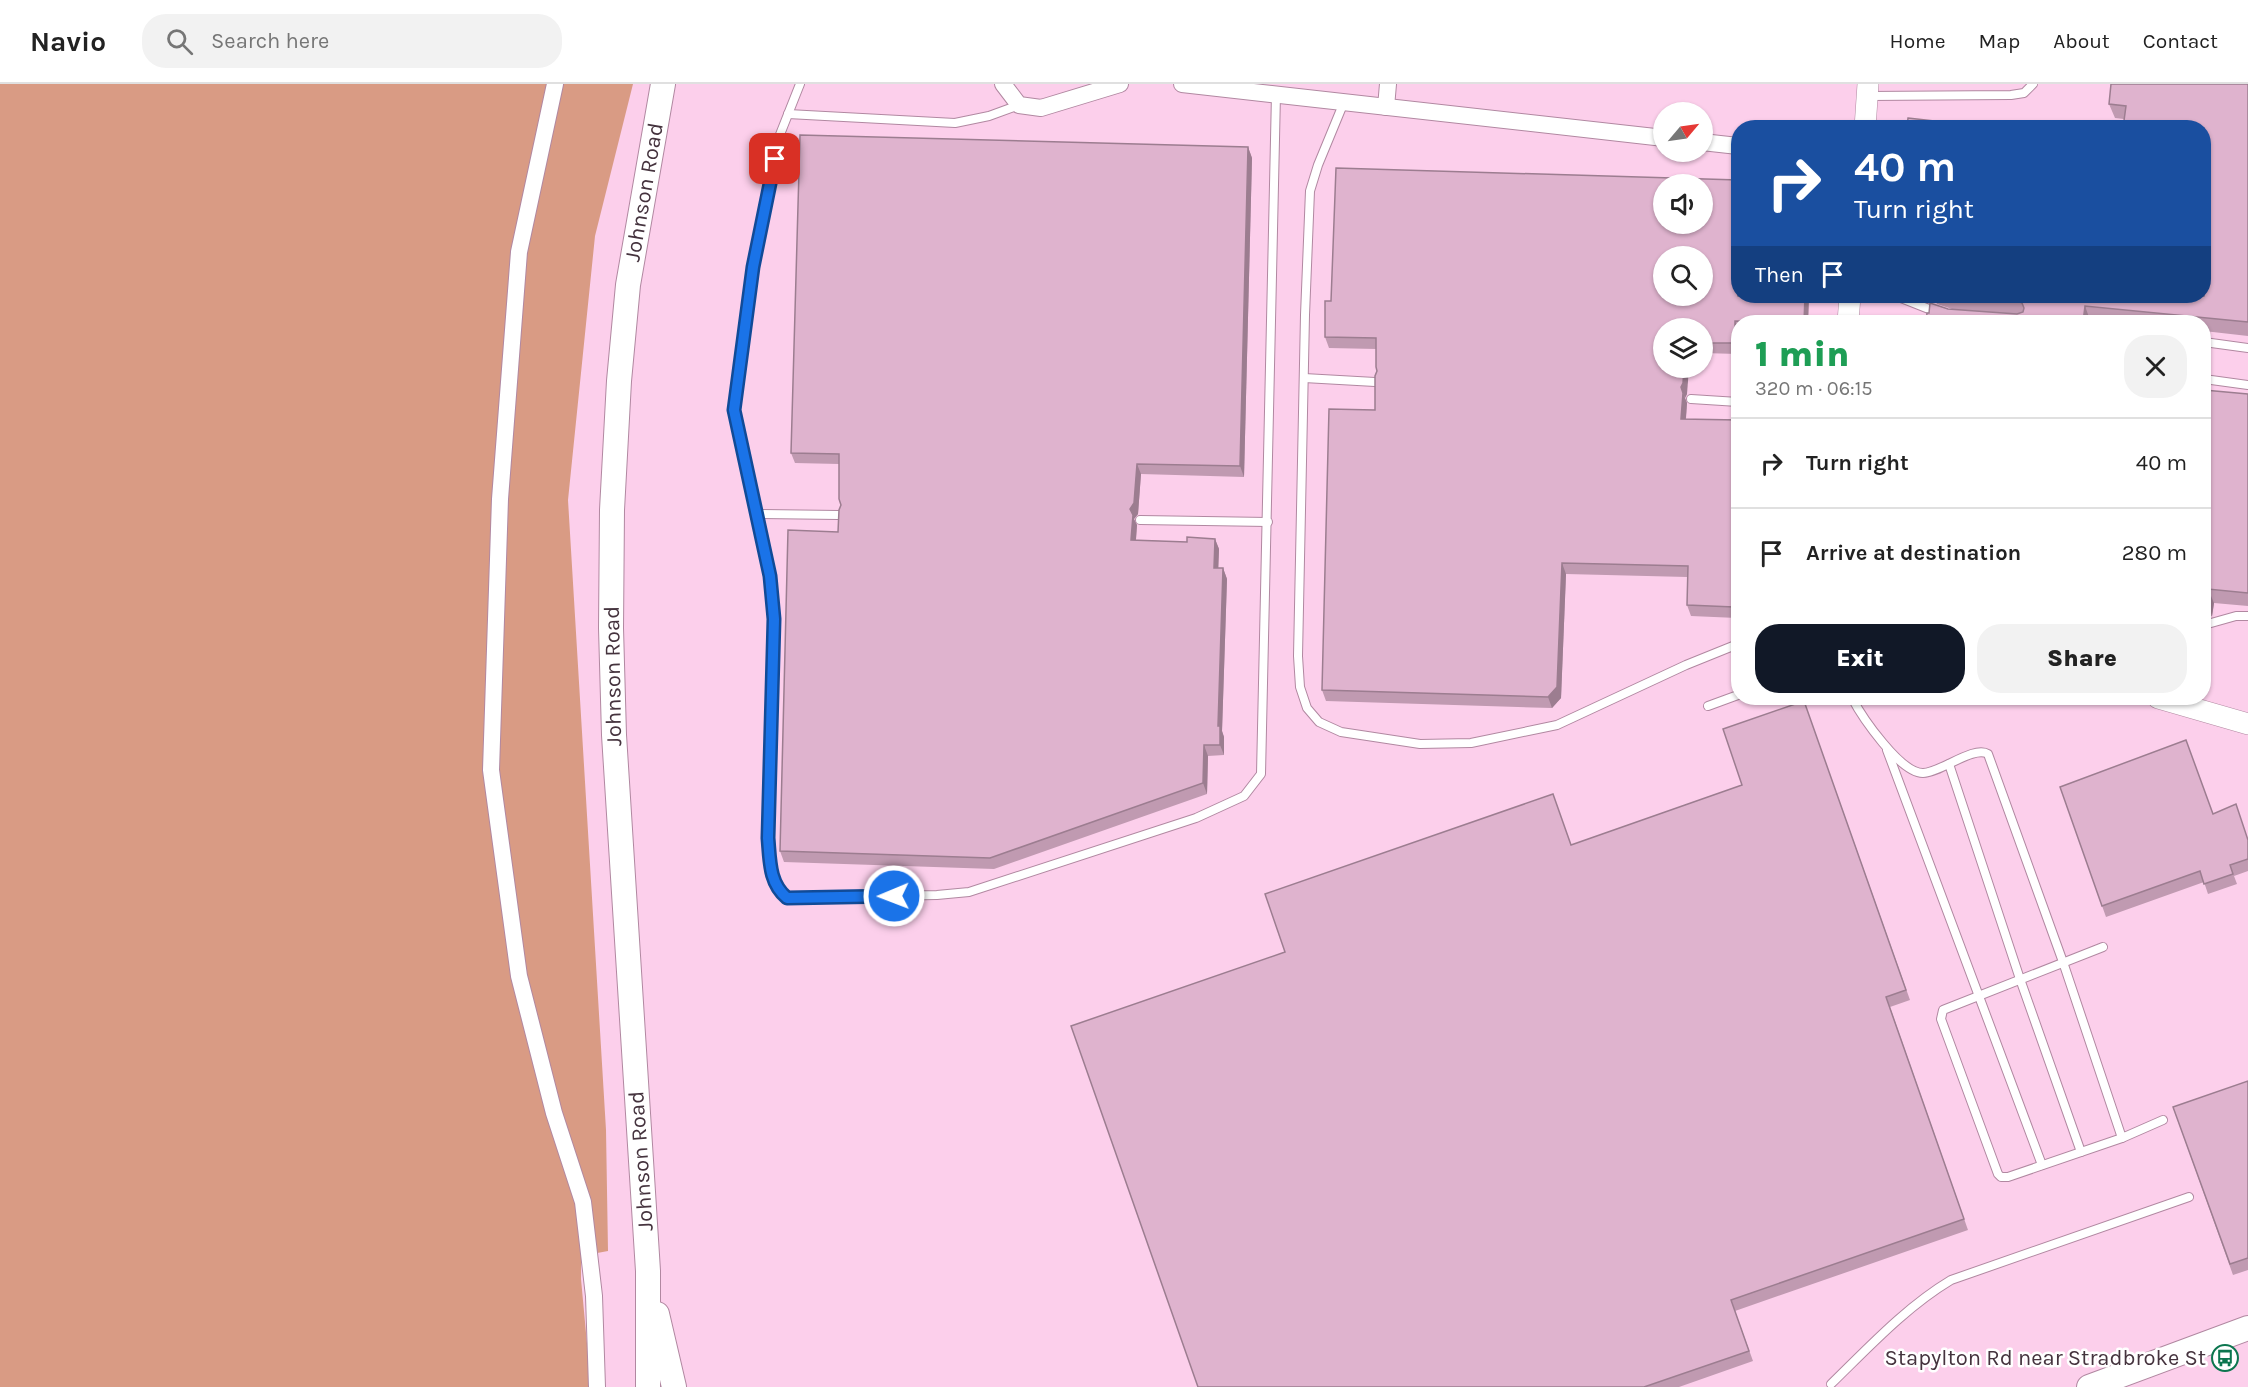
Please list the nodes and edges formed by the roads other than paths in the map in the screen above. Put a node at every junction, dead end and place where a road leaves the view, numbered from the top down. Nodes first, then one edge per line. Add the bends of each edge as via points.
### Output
1 (555, 84) edge
2 (663, 84) edge
3 (800, 84) edge
4 (1003, 84) edge
5 (1120, 84) edge
6 (1182, 84) edge
7 (1388, 84) edge
8 (2033, 84) edge
9 (1868, 90) edge
10 (1276, 94) junction
11 (1344, 102) junction
12 (1019, 105) junction
13 (1386, 107) junction
14 (788, 114) junction
15 (1866, 120) edge
16 (1653, 137) edge
17 (1713, 143) edge
18 (1731, 145) edge
19 (1914, 303) edge
20 (1943, 314) edge
21 (2211, 343) edge
22 (2248, 348) edge
23 (1304, 378) junction
24 (2211, 380) edge
25 (1375, 382) edge
26 (2248, 385) edge
27 (1691, 399) dead end
28 (1731, 402) edge
29 (757, 514) junction
30 (839, 515) edge
31 (1140, 520) dead end
32 (1268, 522) junction
33 (2248, 616) edge
34 (2211, 623) edge
35 (1731, 647) edge
36 (1731, 698) edge
37 (1856, 705) edge
38 (2182, 705) edge
39 (1708, 706) dead end
40 (2248, 724) edge
41 (1885, 744) junction
42 (1949, 764) junction
43 (2103, 947) dead end
44 (2063, 963) junction
45 (2020, 979) junction
46 (1979, 995) junction
47 (2163, 1120) dead end
48 (2122, 1138) junction
49 (2080, 1152) junction
50 (2042, 1165) junction
51 (2189, 1197) dead end
52 (648, 1271) junction
53 (2248, 1328) edge
54 (1831, 1384) dead end
55 (2095, 1386) edge
56 (597, 1387) edge
57 (648, 1387) edge
58 (674, 1387) edge

1 - 56 street via 519,252 500,499 491,770 519,976 554,1113 583,1202 594,1296
2 - 52 main road, Johnson Road via 628,285 612,510 614,735
3 - 14 lane
4 - 12 street
5 - 12 street via 1041,108
6 - 10 street
7 - 13 street
8 - 9 lane via 2024,93 2011,95
9 - 15 street
10 - 11 street
10 - 32 lane
11 - 13 street
11 - 23 lane via 1310,191
12 - 14 lane via 955,123
13 - 16 street
14 - 29 lane via 779,137 753,267 734,410
17 - 18 street
19 - 20 lane
21 - 22 lane
23 - 25 lane
23 - 35 lane via 1298,656 1300,687 1307,708 1319,722 1341,732 1420,744 1471,743 1557,726
24 - 26 lane
27 - 28 lane
29 - 30 lane
29 - 32 lane via 774,619 768,838 771,872 777,890 787,898 969,892 1196,818 1244,796 1262,774
31 - 32 lane
33 - 34 lane
36 - 39 lane
37 - 41 lane
38 - 40 street
41 - 42 lane via 1913,772 1925,773
41 - 46 lane
42 - 44 lane via 1978,752 1988,754
42 - 45 lane
43 - 44 lane
44 - 45 lane
44 - 48 lane
45 - 46 lane
45 - 49 lane
46 - 50 lane
46 - 50 lane via 1943,1010 1941,1019 1998,1174 2008,1177
47 - 48 lane
48 - 49 lane
49 - 50 lane
51 - 54 lane via 1951,1280 1905,1313
52 - 57 main road, Johnson Road
52 - 58 main road, Johnson Road
53 - 55 main road

